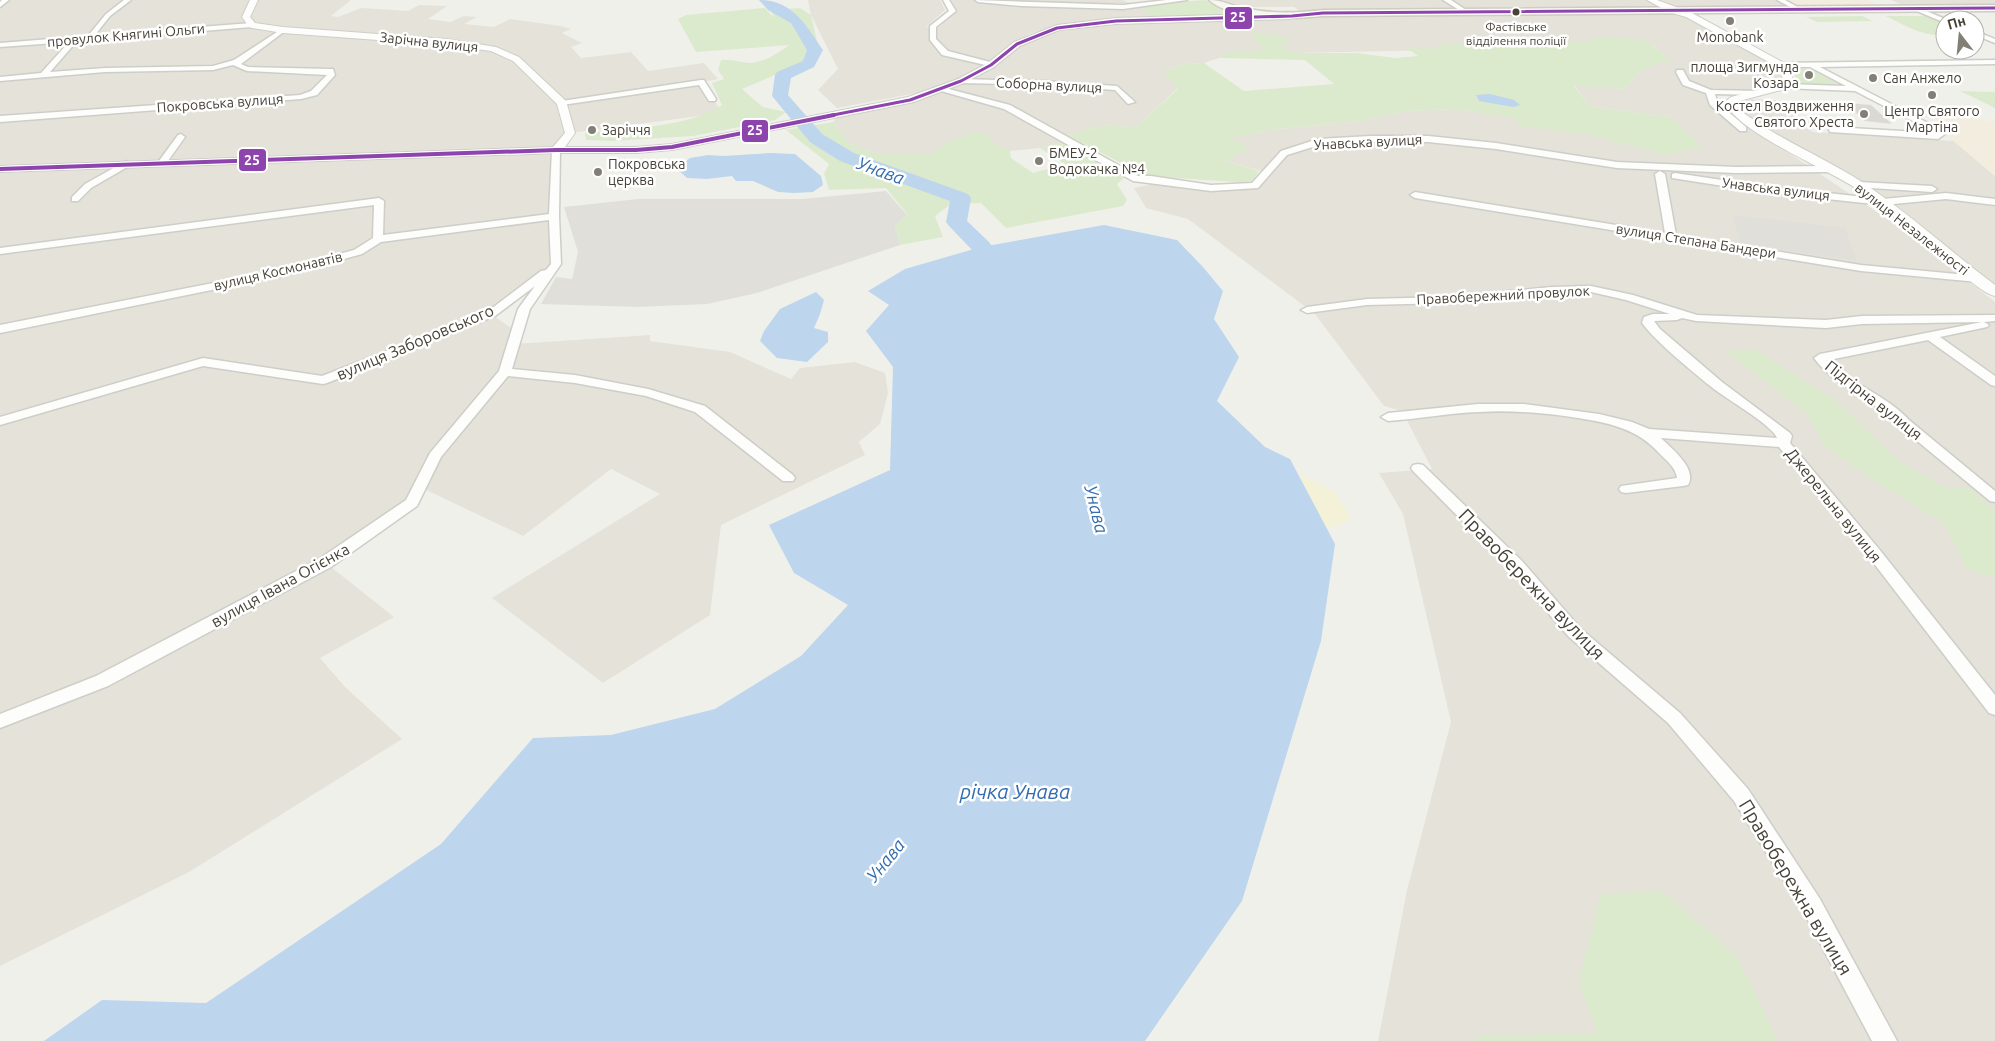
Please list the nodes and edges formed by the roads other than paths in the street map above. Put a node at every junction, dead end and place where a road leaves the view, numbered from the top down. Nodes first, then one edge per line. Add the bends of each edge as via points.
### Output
1 (6, 0) edge
2 (128, 0) edge
3 (254, 0) edge
4 (946, 0) edge
5 (978, 0) edge
6 (1184, 0) edge
7 (1214, 0) edge
8 (1446, 0) edge
9 (1651, 0) edge
10 (1780, 0) edge
11 (0, 5) edge
12 (1914, 8) junction
13 (1995, 8) edge
14 (1237, 9) junction
15 (1798, 9) junction
16 (1672, 10) junction
17 (1466, 12) junction
18 (1270, 14) junction
19 (1292, 15) junction
20 (1226, 17) junction
21 (1935, 17) edge
22 (1205, 19) junction
23 (252, 25) junction
24 (283, 30) junction
25 (90, 36) junction
26 (76, 38) junction
27 (0, 45) edge
28 (237, 62) junction
29 (1995, 62) edge
30 (990, 65) junction
31 (1780, 65) junction
32 (1812, 65) junction
33 (1680, 72) dead end
34 (43, 76) junction
35 (0, 79) edge
36 (961, 81) junction
37 (1786, 86) junction
38 (944, 89) junction
39 (1857, 89) junction
40 (1710, 92) junction
41 (1760, 93) junction
42 (712, 99) dead end
43 (1131, 102) dead end
44 (562, 103) junction
45 (0, 119) edge
46 (1743, 129) dead end
47 (1833, 130) dead end
48 (181, 137) dead end
49 (556, 150) junction
50 (162, 162) junction
51 (126, 164) junction
52 (1617, 165) junction
53 (1828, 168) junction
54 (0, 169) edge
55 (1660, 174) junction
56 (1859, 185) junction
57 (1968, 191) dead end
58 (1415, 194) dead end
59 (74, 198) dead end
60 (1883, 202) junction
61 (1995, 202) edge
62 (554, 216) junction
63 (1671, 237) junction
64 (378, 239) junction
65 (0, 251) edge
66 (556, 264) junction
67 (1978, 280) junction
68 (1995, 292) edge
69 (1306, 310) dead end
70 (1696, 318) junction
71 (1995, 318) edge
72 (1995, 323) edge
73 (0, 329) edge
74 (1929, 335) junction
75 (505, 372) junction
76 (1995, 382) edge
77 (1388, 416) dead end
78 (0, 421) edge
79 (1647, 433) junction
80 (1783, 443) junction
81 (1418, 468) dead end
82 (788, 478) dead end
83 (1626, 489) dead end
84 (1995, 498) edge
85 (1995, 708) edge
86 (0, 721) edge
87 (1885, 1041) edge

1 - 11 street
2 - 25 street via 108,15
3 - 23 street via 246,17
4 - 30 street via 953,11 932,26 932,39 945,53
5 - 6 street via 1123,7
7 - 14 main road
8 - 17 street
9 - 16 street
10 - 15 street
12 - 13 main road, Соборна вулиця
12 - 15 main road, Соборна вулиця
12 - 21 street
14 - 18 main road
14 - 20 street
15 - 16 main road, Соборна вулиця
16 - 17 main road, Соборна вулиця
16 - 31 street via 1688,15
17 - 19 main road, Соборна вулиця
18 - 19 main road
18 - 20 street
18 - 22 street
19 - 22 street, Соборна вулиця
20 - 22 street
22 - 30 street, Соборна вулиця via 1116,21 1058,28 1017,44
23 - 24 street, Зарічна вулиця
23 - 25 street, провулок Княгині Ольги
24 - 28 street
24 - 44 street, Зарічна вулиця via 446,42 493,49 516,59
25 - 26 street, провулок Княгині Ольги
26 - 27 street, провулок Княгині Ольги
26 - 34 street
28 - 34 street via 213,68 105,70
28 - 45 street, Покровська вулиця via 247,69 316,70 330,71 331,74 314,93 301,97
29 - 32 street
30 - 36 street, Соборна вулиця
31 - 32 street
31 - 37 street via 1788,74
32 - 39 street
33 - 40 street via 1686,83
34 - 35 street
36 - 38 street, Соборна вулиця
36 - 43 street, Соборна вулиця via 1116,88
37 - 39 street
37 - 41 street
38 - 49 street, Соборна вулиця via 910,100 672,147
38 - 52 street, Унавська вулиця via 1007,107 1136,179 1211,188 1255,186 1284,153 1318,142 1370,139 1428,139 1496,146
39 - 47 street via 1942,132 1938,136
40 - 41 street
40 - 46 street via 1713,103
41 - 53 street via 1735,99 1730,105 1753,124
42 - 44 street via 701,82
44 - 49 street via 570,133
48 - 50 street
49 - 50 street
49 - 62 street
50 - 51 street
51 - 54 street
51 - 59 street
52 - 53 street, Унавська вулиця via 1736,170
52 - 55 street, Унавська вулиця
53 - 56 street, вулиця Незалежності
55 - 60 street, Унавська вулиця
55 - 63 street
56 - 57 street
56 - 60 street, вулиця Незалежності
58 - 63 street, вулиця Степана Бандери
60 - 61 street, Унавська вулиця via 1946,196
60 - 67 street, вулиця Незалежності
62 - 64 street, вулиця Космонавтів
62 - 66 street
63 - 67 street, вулиця Степана Бандери via 1861,268
64 - 65 street via 379,201
64 - 73 street, вулиця Космонавтів via 358,252 285,272
66 - 75 street, вулиця Івана Огієнка via 524,309
66 - 78 street, вулиця Заборовського via 491,314 323,380 203,362
67 - 68 street, вулиця Незалежності
69 - 70 street, Правобережний провулок via 1367,302 1447,300 1591,289
70 - 71 street, Правобережний провулок via 1826,324 1862,320
70 - 80 street, Джерельна вулиця via 1654,317 1648,319 1648,323 1717,386 1777,428 1785,436
72 - 74 street, Підгірна вулиця
74 - 76 street
74 - 84 street, Підгірна вулиця via 1820,358 1835,374 1893,411
75 - 82 street via 575,379 648,393 700,409
75 - 86 street, вулиця Івана Огієнка via 434,456 412,504 326,563 128,668
77 - 79 street via 1515,408 1588,416
79 - 80 street
79 - 83 street via 1675,461 1685,479 1683,482
80 - 85 street, Джерельна вулиця
81 - 87 street, Правобережна вулиця via 1516,565 1575,633 1674,718 1741,795 1812,906

